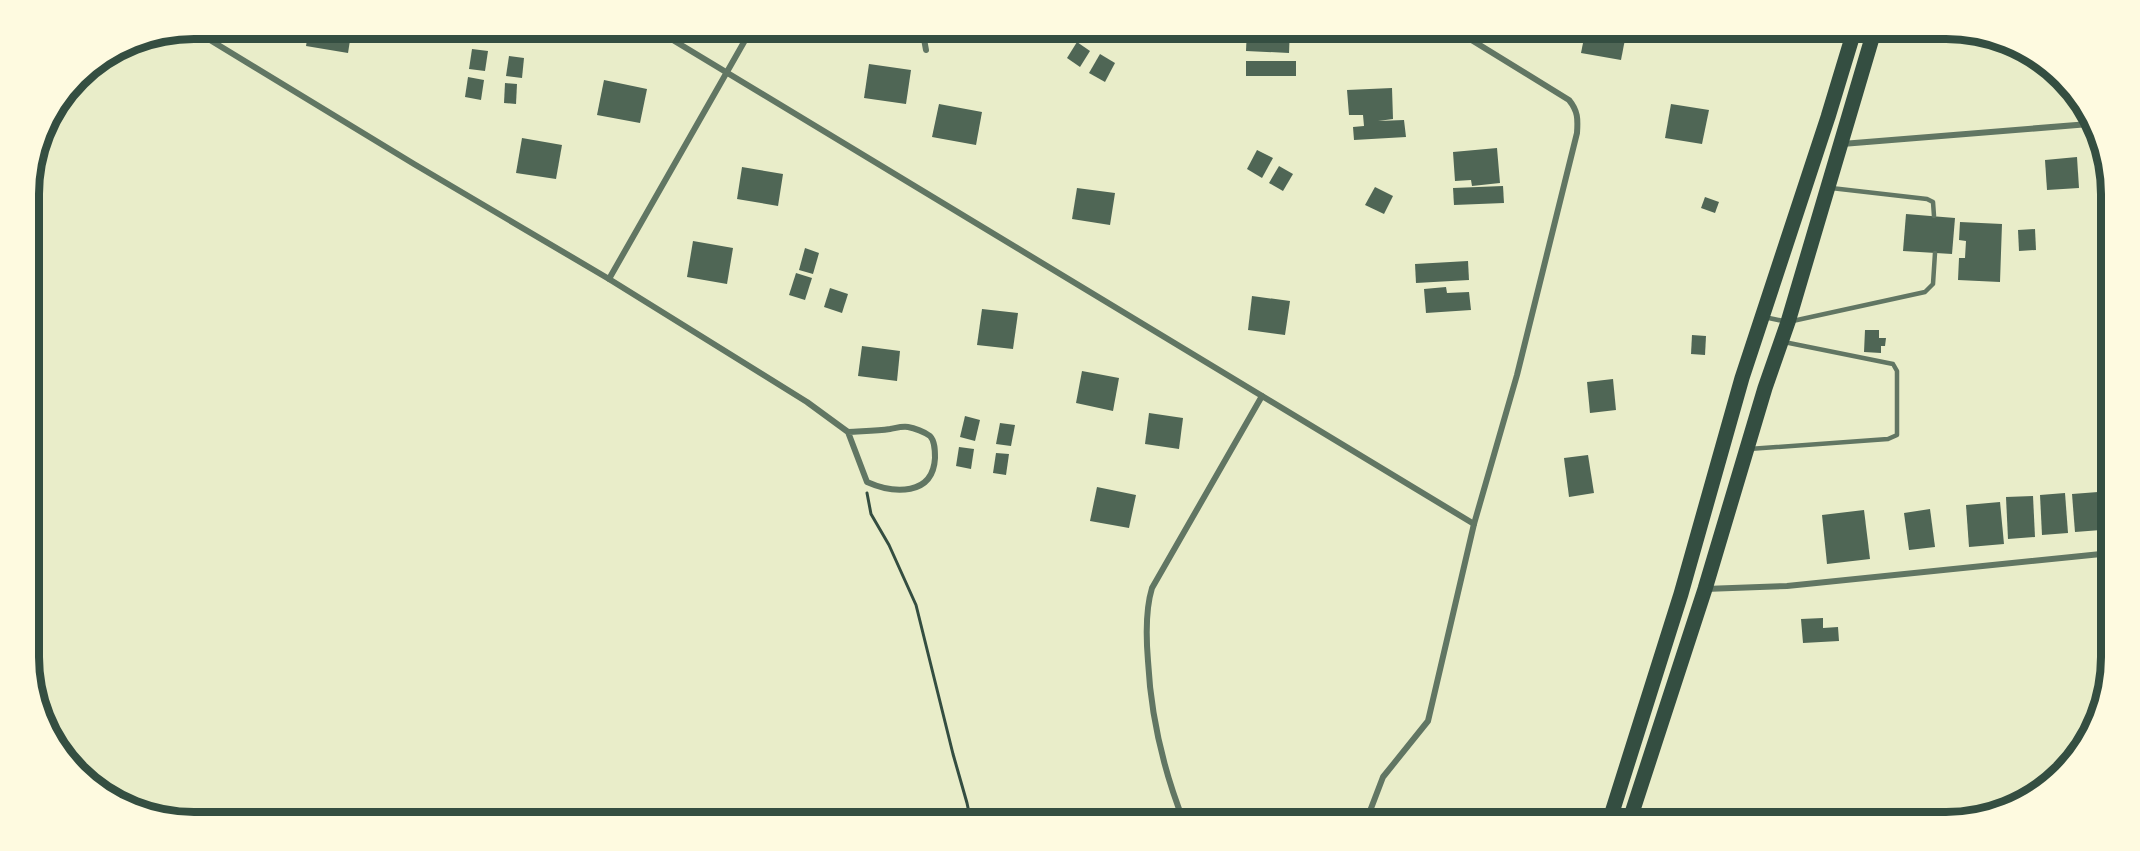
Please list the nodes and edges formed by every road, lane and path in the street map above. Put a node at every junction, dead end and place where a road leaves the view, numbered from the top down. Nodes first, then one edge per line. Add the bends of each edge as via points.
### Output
1 (208, 39) edge
2 (671, 39) edge
3 (746, 39) edge
4 (924, 39) edge
5 (1470, 39) edge
6 (1852, 39) edge
7 (1872, 39) edge
8 (926, 50) dead end
9 (727, 73) junction
10 (2084, 124) edge
11 (1842, 144) junction
12 (1829, 187) junction
13 (1934, 216) dead end
14 (1935, 253) dead end
15 (609, 279) junction
16 (1761, 316) junction
17 (1788, 322) junction
18 (1782, 341) junction
19 (1262, 396) junction
20 (848, 432) junction
21 (1747, 450) junction
22 (867, 482) junction
23 (1474, 524) junction
24 (2101, 554) edge
25 (1705, 589) junction
26 (969, 812) edge
27 (1181, 812) edge
28 (1370, 812) edge
29 (1612, 812) edge
30 (1632, 812) edge

1 - 15 street
2 - 9 street
3 - 9 street
4 - 8 street
5 - 23 street via 1569,100 1578,117 1578,133 1517,375
6 - 16 main road
7 - 11 main road
9 - 15 street
9 - 19 street
10 - 11 street
11 - 12 main road
12 - 13 lane via 1928,199 1933,202
12 - 17 main road
14 - 17 lane via 1933,284 1925,292
15 - 20 street via 807,402
16 - 17 lane
16 - 29 main road via 1681,594
17 - 18 main road
18 - 21 main road
18 - 21 lane via 1893,364 1897,371 1897,435 1888,439
19 - 23 street
19 - 27 street via 1148,600 1146,642 1157,742
20 - 22 street
20 - 22 street via 908,427 933,441 935,466 922,485 896,490
21 - 25 main road
22 - 26 path via 871,514 916,605
23 - 28 street via 1428,721 1383,777
24 - 25 street via 1787,586
25 - 30 main road

